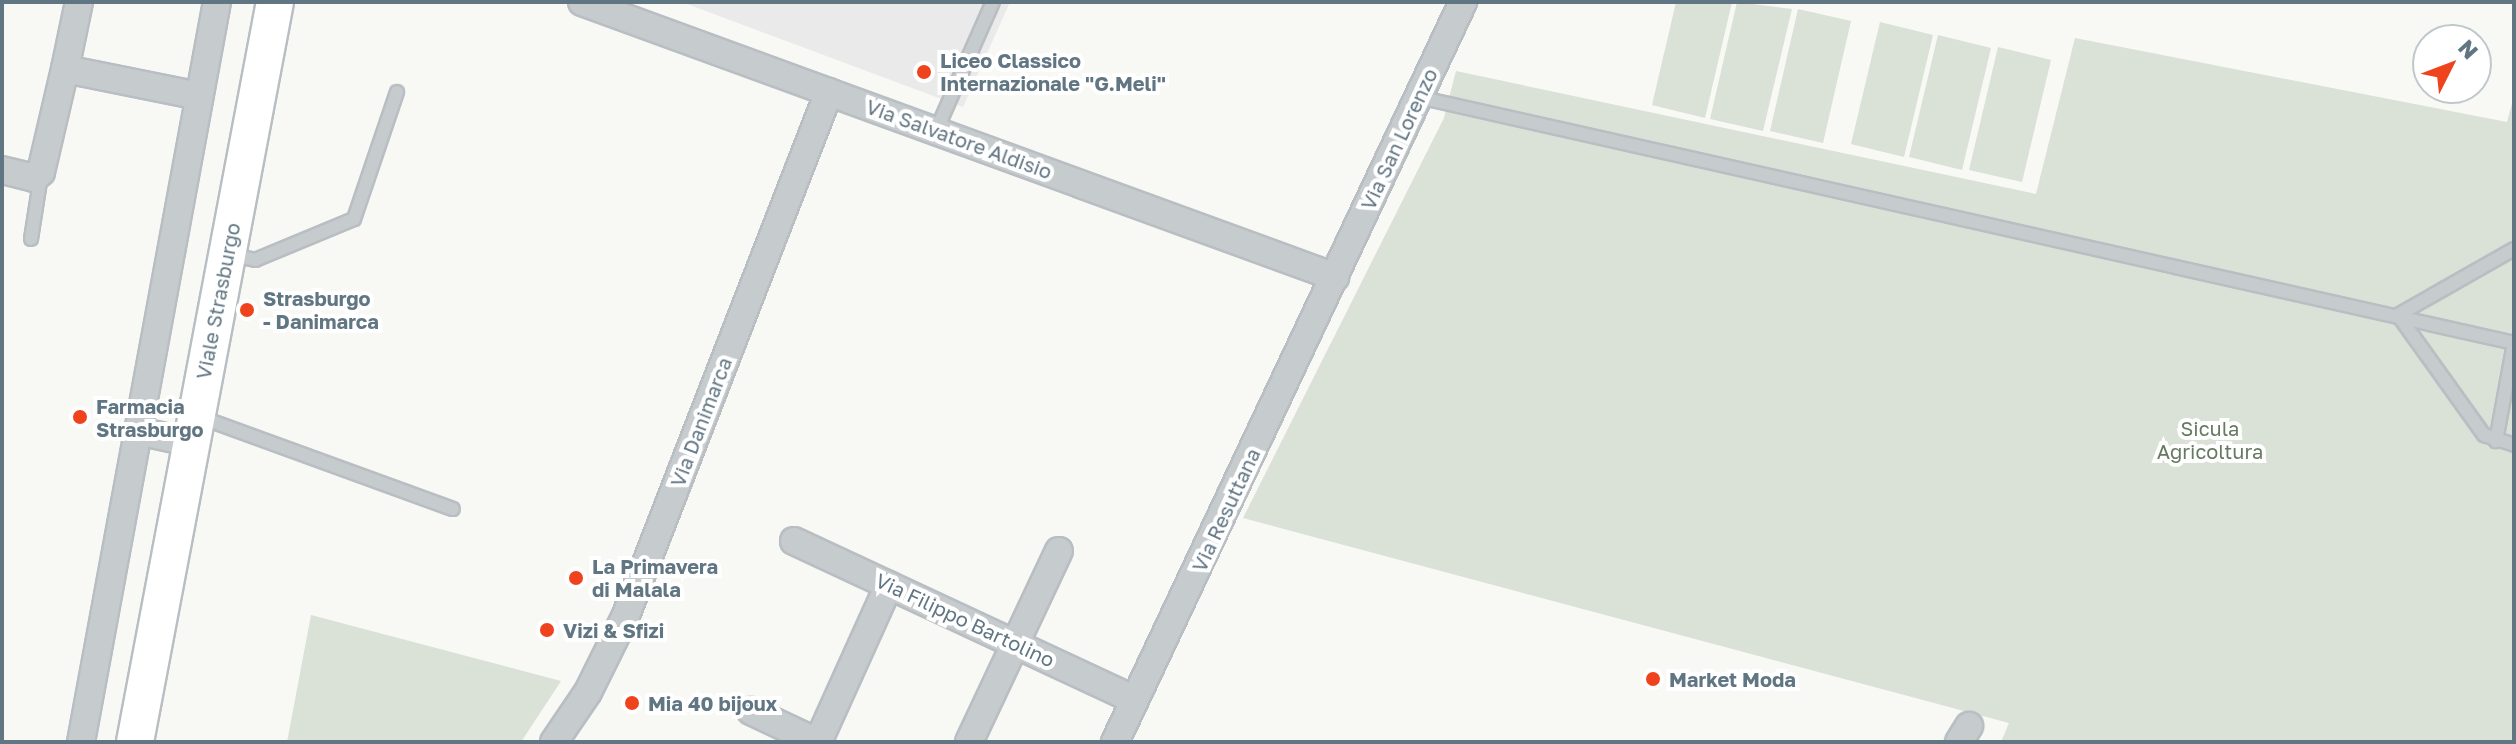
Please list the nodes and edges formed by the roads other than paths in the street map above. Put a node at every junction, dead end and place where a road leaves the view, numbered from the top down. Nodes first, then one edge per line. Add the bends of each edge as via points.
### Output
1 (80, 2) edge
2 (217, 2) edge
3 (275, 2) edge
4 (582, 2) edge
5 (993, 2) edge
6 (1463, 2) edge
7 (65, 69) junction
8 (397, 92) dead end
9 (829, 92) junction
10 (199, 96) junction
11 (1418, 97) junction
12 (936, 131) junction
13 (2, 170) edge
14 (41, 172) junction
15 (31, 239) dead end
16 (2514, 249) edge
17 (227, 254) junction
18 (1335, 277) junction
19 (2398, 315) junction
20 (194, 429) junction
21 (138, 431) junction
22 (2496, 441) junction
23 (2514, 445) edge
24 (453, 509) dead end
25 (794, 541) dead end
26 (1059, 551) dead end
27 (889, 585) junction
28 (1015, 644) junction
29 (1135, 700) junction
30 (751, 711) dead end
31 (81, 742) edge
32 (135, 742) edge
33 (554, 742) edge
34 (817, 742) edge
35 (969, 742) edge
36 (1115, 742) edge

1 - 7 street
2 - 10 street
3 - 17 street, Viale Strasburgo
4 - 9 street, Via Salvatore Aldisio
5 - 12 lane
6 - 11 street, Via San Lorenzo
7 - 10 street
7 - 14 street
8 - 17 lane via 354,219 255,260
9 - 12 street, Via Salvatore Aldisio
9 - 33 street, Via Danimarca via 626,615 588,692
10 - 21 street
11 - 18 street, Via San Lorenzo
11 - 19 lane
12 - 18 street, Via Salvatore Aldisio
13 - 14 street via 34,178
14 - 15 lane
16 - 19 lane
17 - 20 street, Viale Strasburgo
18 - 29 street, Via Resuttana
19 - 22 lane via 2484,435
19 - 22 lane via 2514,343
20 - 21 street
20 - 24 lane
20 - 32 street, Viale Strasburgo
21 - 31 street
22 - 23 lane
25 - 27 street, Via Filippo Bartolino
26 - 28 street
27 - 28 street, Via Filippo Bartolino
27 - 34 street
28 - 29 street, Via Filippo Bartolino
28 - 35 street
29 - 36 street, Via Resuttana
30 - 34 street

